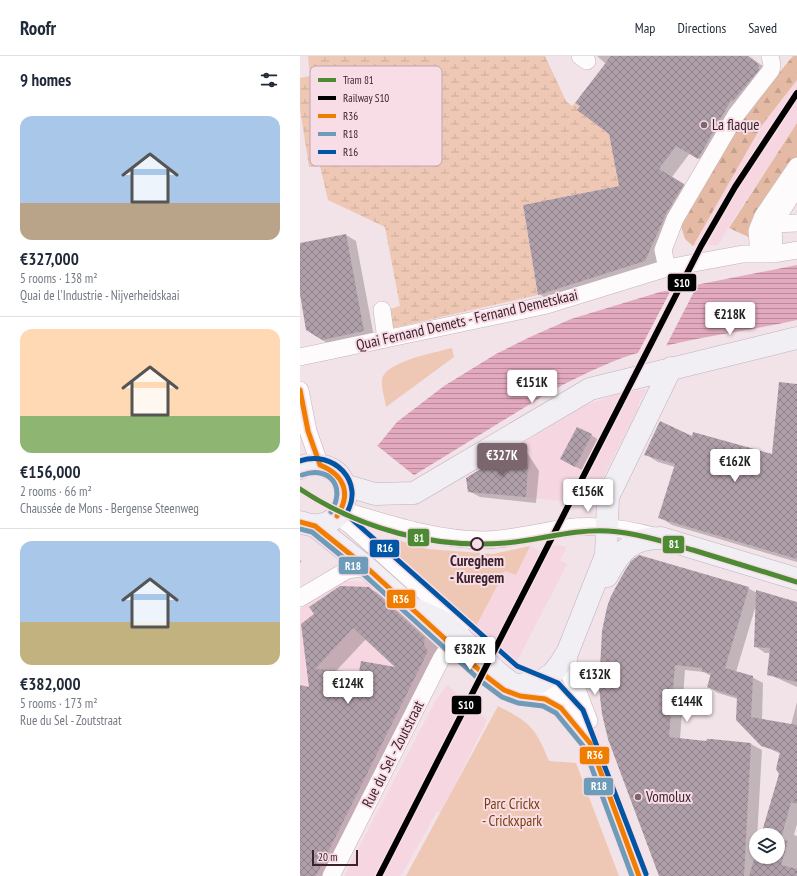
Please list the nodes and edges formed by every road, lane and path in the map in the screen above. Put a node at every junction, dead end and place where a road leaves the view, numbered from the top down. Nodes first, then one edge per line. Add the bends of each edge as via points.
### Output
1 (772, 58) edge
2 (797, 166) edge
3 (797, 187) edge
4 (797, 223) edge
5 (773, 224) junction
6 (797, 250) edge
7 (767, 254) junction
8 (667, 268) junction
9 (382, 310) dead end
10 (797, 338) edge
11 (386, 339) junction
12 (300, 357) edge
13 (671, 368) junction
14 (300, 390) edge
15 (324, 472) edge
16 (348, 517) junction
17 (307, 524) edge
18 (608, 528) junction
19 (661, 538) junction
20 (366, 567) junction
21 (797, 579) edge
22 (594, 589) junction
23 (300, 598) edge
24 (456, 642) junction
25 (568, 651) junction
26 (540, 682) junction
27 (590, 743) junction
28 (331, 876) edge
29 (639, 876) edge

1 - 8 street via 771,70 736,114 675,219 663,250
2 - 7 street via 757,231
3 - 5 street
4 - 5 street
5 - 7 street
6 - 7 street, Quai Fernand Demets - Fernand Demetskaai
7 - 8 street, Quai Fernand Demets - Fernand Demetskaai via 743,254
8 - 11 street, Quai Fernand Demets - Fernand Demetskaai via 547,305
9 - 11 street
10 - 13 main road
11 - 12 street, Quai Fernand Demets - Fernand Demetskaai
13 - 15 main road via 590,389 403,493 374,494
13 - 18 main road via 608,497
14 - 15 street via 308,431
15 - 16 main road via 346,493
16 - 17 main road via 331,522
16 - 18 street via 434,535 484,540 516,538 568,528
16 - 26 street via 513,672
17 - 20 main road
18 - 19 street
18 - 22 main road via 606,555
19 - 21 main road
19 - 22 main road via 637,542 623,550 616,557 603,582
20 - 23 street via 346,570
20 - 24 main road via 412,608 444,622
22 - 25 main road
24 - 26 main road via 511,683 518,685
24 - 27 street via 486,678 504,690 520,696 545,699 561,708
24 - 28 street, Rue du Sel - Zoutstraat via 441,659
25 - 26 main road via 552,674
25 - 27 street via 569,674 590,726
26 - 27 street via 554,689 578,714
27 - 29 street

